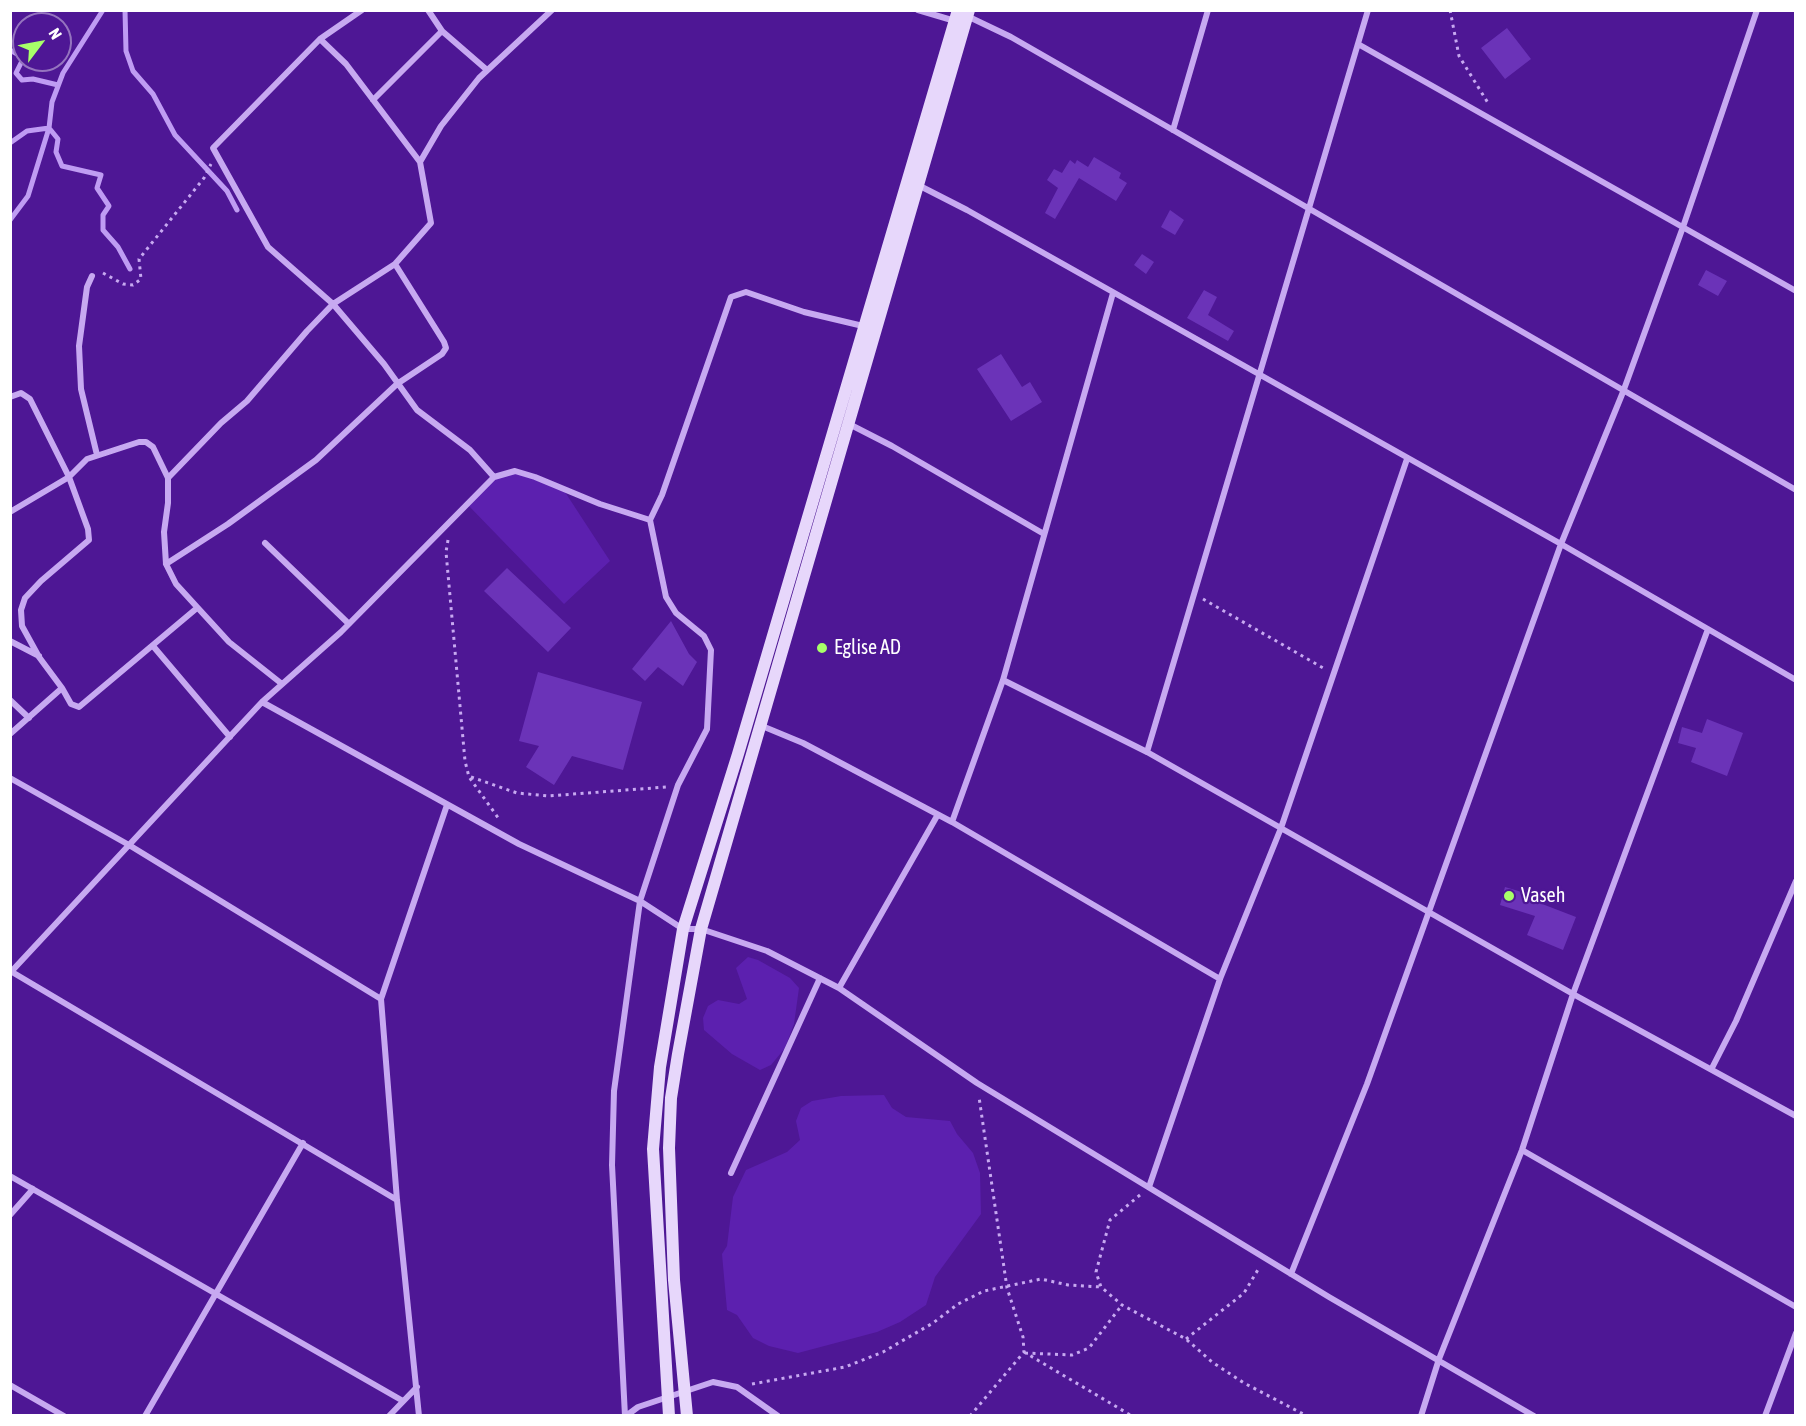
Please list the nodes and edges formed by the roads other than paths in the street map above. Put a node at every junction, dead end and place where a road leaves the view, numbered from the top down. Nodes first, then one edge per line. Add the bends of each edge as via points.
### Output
1 (362, 10) edge
2 (428, 10) edge
3 (552, 10) edge
4 (918, 10) edge
5 (1208, 10) edge
6 (1368, 10) edge
7 (1757, 10) edge
8 (962, 14) edge
9 (442, 31) junction
10 (320, 39) junction
11 (1358, 44) junction
12 (487, 70) junction
13 (373, 100) junction
14 (1173, 130) junction
15 (420, 162) junction
16 (920, 186) junction
17 (1309, 209) junction
18 (1683, 227) junction
19 (395, 264) junction
20 (92, 276) road end
21 (1796, 291) edge
22 (1113, 293) junction
23 (333, 304) junction
24 (863, 326) junction
25 (1259, 375) junction
26 (397, 384) junction
27 (1623, 392) junction
28 (10, 397) edge
29 (849, 424) junction
30 (97, 455) junction
31 (1407, 459) junction
32 (69, 477) junction
33 (494, 477) junction
34 (168, 478) junction
35 (1796, 490) edge
36 (10, 512) edge
37 (650, 520) junction
38 (1044, 534) junction
39 (265, 543) dead end
40 (1561, 544) junction
41 (166, 564) junction
42 (197, 608) junction
43 (349, 624) junction
44 (1708, 629) junction
45 (10, 641) edge
46 (153, 646) junction
47 (39, 657) junction
48 (1003, 680) junction
49 (1796, 680) edge
50 (282, 684) junction
51 (62, 688) junction
52 (10, 700) edge
53 (262, 702) junction
54 (28, 718) junction
55 (762, 726) junction
56 (10, 734) edge
57 (230, 737) junction
58 (1147, 752) junction
59 (10, 778) edge
60 (447, 805) junction
61 (938, 816) junction
62 (952, 822) junction
63 (1281, 828) junction
64 (129, 845) junction
65 (1796, 881) edge
66 (640, 901) junction
67 (1429, 911) junction
68 (683, 929) junction
69 (701, 929) junction
70 (11, 972) edge
71 (820, 978) junction
72 (1220, 979) junction
73 (839, 988) junction
74 (1573, 994) junction
75 (381, 999) junction
76 (1712, 1068) junction
77 (1796, 1116) edge
78 (303, 1143) junction
79 (1522, 1150) junction
80 (731, 1173) dead end
81 (10, 1176) edge
82 (1149, 1187) junction
83 (33, 1189) junction
84 (397, 1200) junction
85 (10, 1215) edge
86 (1291, 1274) junction
87 (214, 1292) junction
88 (1796, 1306) edge
89 (1796, 1333) edge
90 (1438, 1359) junction
91 (10, 1385) edge
92 (417, 1387) junction
93 (685, 1391) junction
94 (668, 1397) junction
95 (404, 1401) junction
96 (64, 1416) edge
97 (145, 1416) edge
98 (389, 1416) edge
99 (419, 1416) edge
100 (625, 1416) edge
101 (669, 1416) edge
102 (687, 1416) edge
103 (778, 1416) edge
104 (1421, 1416) edge
105 (1534, 1416) edge
106 (1765, 1416) edge

1 - 10 street
2 - 9 street
3 - 12 street
4 - 8 street
5 - 14 street
6 - 11 street
7 - 18 street
8 - 14 street
8 - 16 street
8 - 24 street
9 - 12 street
9 - 13 street
10 - 13 street via 346,64
10 - 23 street via 213,148 268,247
11 - 17 street
11 - 18 street
12 - 15 street via 441,126
13 - 15 street
14 - 17 street
15 - 19 street via 431,223
16 - 22 street
16 - 29 street
17 - 25 street
17 - 27 street
18 - 21 street
18 - 27 street
19 - 23 street
19 - 26 street via 446,348
20 - 30 street via 79,346 81,389
22 - 25 street
22 - 38 street
23 - 26 street
23 - 34 street via 247,401
24 - 37 street via 804,312 746,292 730,297
24 - 68 street
25 - 31 street
25 - 58 street
26 - 33 street via 417,410 470,450
26 - 41 street via 316,460
27 - 35 street
27 - 40 street
28 - 32 street via 21,393 30,399
29 - 38 street
29 - 55 street
30 - 32 street via 87,459
30 - 34 street via 146,442 153,447
31 - 40 street
31 - 63 street
32 - 36 street
32 - 47 street via 89,540 25,598 22,626
33 - 37 street via 515,471
33 - 43 street
34 - 41 street
37 - 66 street via 666,597 676,614 704,636 711,650 707,729 678,785
38 - 48 street
39 - 43 street
40 - 44 street
40 - 67 street
41 - 42 street via 176,584
42 - 46 street
42 - 50 street via 229,642
43 - 50 street
44 - 49 street
44 - 74 street
45 - 47 street
46 - 51 street via 79,707 71,704
46 - 57 street
47 - 51 street
48 - 58 street
48 - 62 street
50 - 53 street
51 - 54 street
52 - 54 street
53 - 57 street
53 - 60 street
54 - 56 street
55 - 61 street via 803,743
55 - 69 street
57 - 64 street
58 - 63 street
59 - 64 street
60 - 66 street
60 - 75 street
61 - 62 street
61 - 73 street
62 - 72 street
63 - 67 street
63 - 72 street
64 - 70 street
64 - 75 street
65 - 76 street
66 - 68 street
66 - 100 street via 614,1091 612,1155
67 - 74 street
67 - 86 street via 1367,1084
68 - 69 street
68 - 94 street via 660,1067 653,1149
69 - 71 street via 767,951
69 - 93 street via 676,1065 669,1148 674,1280
70 - 78 street
71 - 73 street
71 - 80 street
72 - 82 street
73 - 82 street via 977,1083
74 - 76 street
74 - 79 street
75 - 84 street
76 - 77 street
78 - 84 street
78 - 87 street
79 - 88 street
79 - 90 street
81 - 83 street
82 - 86 street
83 - 85 street
83 - 87 street
84 - 92 street
86 - 90 street
87 - 95 street
87 - 97 street
89 - 106 street
90 - 104 street
90 - 105 street
91 - 96 street
92 - 95 street
92 - 99 street
93 - 94 street
93 - 102 street
93 - 103 street via 713,1382 737,1387
94 - 100 street
94 - 101 street
95 - 98 street

